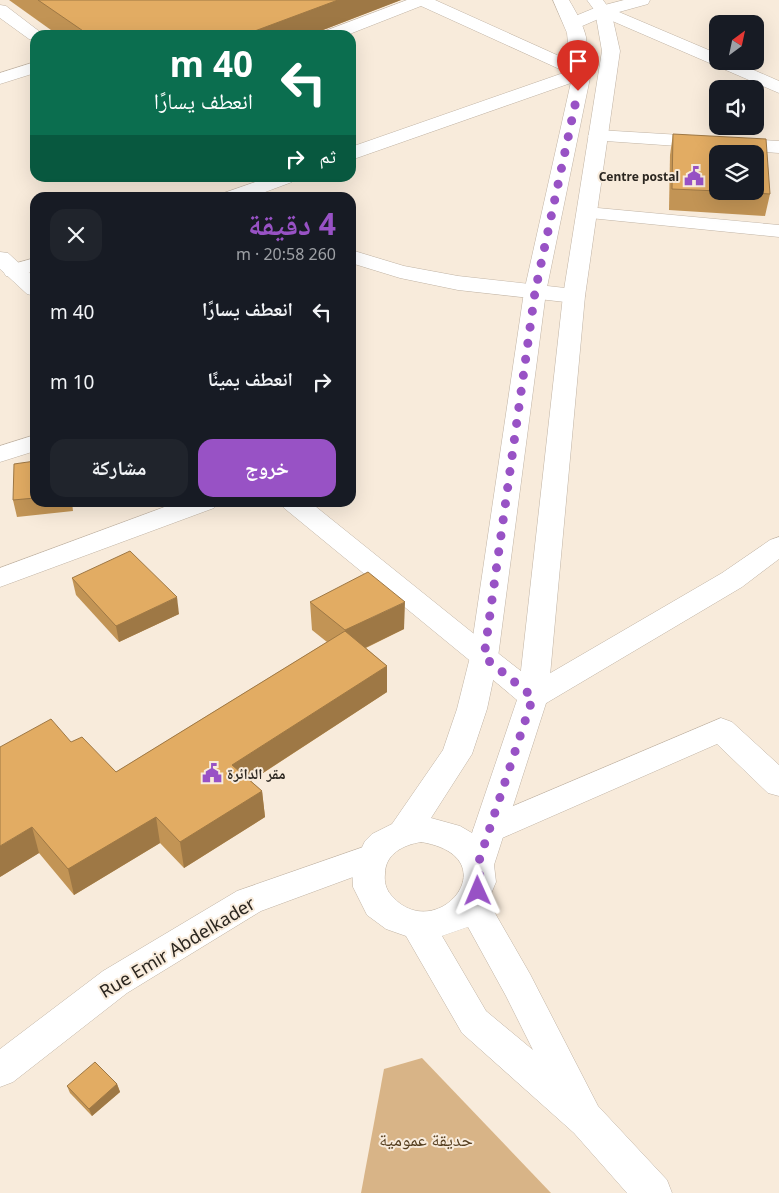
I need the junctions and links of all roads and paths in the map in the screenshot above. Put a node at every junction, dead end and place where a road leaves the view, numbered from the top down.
1 (422, 0) edge
2 (560, 0) edge
3 (642, 0) edge
4 (599, 6) edge
5 (0, 10) edge
6 (574, 23) junction
7 (344, 30) edge
8 (30, 31) edge
9 (709, 57) edge
10 (30, 69) edge
11 (738, 70) edge
12 (582, 73) junction
13 (0, 79) edge
14 (779, 88) edge
15 (598, 136) junction
16 (779, 147) edge
17 (356, 152) edge
18 (240, 182) edge
19 (278, 182) edge
20 (253, 192) edge
21 (260, 192) edge
22 (587, 213) junction
23 (779, 231) edge
24 (356, 258) edge
25 (30, 264) edge
26 (7, 265) edge
27 (30, 285) edge
28 (535, 292) junction
29 (574, 296) junction
30 (30, 445) edge
31 (0, 454) edge
32 (192, 507) edge
33 (299, 507) edge
34 (779, 546) edge
35 (0, 578) edge
36 (484, 657) junction
37 (533, 697) junction
38 (779, 784) edge
39 (489, 830) junction
40 (403, 833) junction
41 (372, 857) junction
42 (478, 864) junction
43 (472, 903) junction
44 (416, 924) junction
45 (0, 1070) edge
46 (587, 1121) junction
47 (653, 1193) edge

1 - 7 street
1 - 12 street
2 - 6 street
3 - 4 street
4 - 6 street
4 - 9 street
4 - 15 street
5 - 8 street
6 - 12 street
10 - 13 street
11 - 14 street
12 - 17 street
12 - 28 street
15 - 16 street
15 - 22 street
18 - 20 street
19 - 21 street
22 - 23 street
22 - 29 street
24 - 28 street
25 - 26 street
26 - 27 street
28 - 29 street
28 - 36 street
29 - 37 street
30 - 31 street
32 - 35 street
33 - 36 street
34 - 37 street
36 - 37 street
36 - 40 street
37 - 39 street
38 - 39 street
39 - 42 street
40 - 41 street
40 - 42 street
41 - 44 street
41 - 45 street, Rue Emir Abdelkader
42 - 43 street
43 - 44 street
43 - 46 street
44 - 46 street
46 - 47 street

